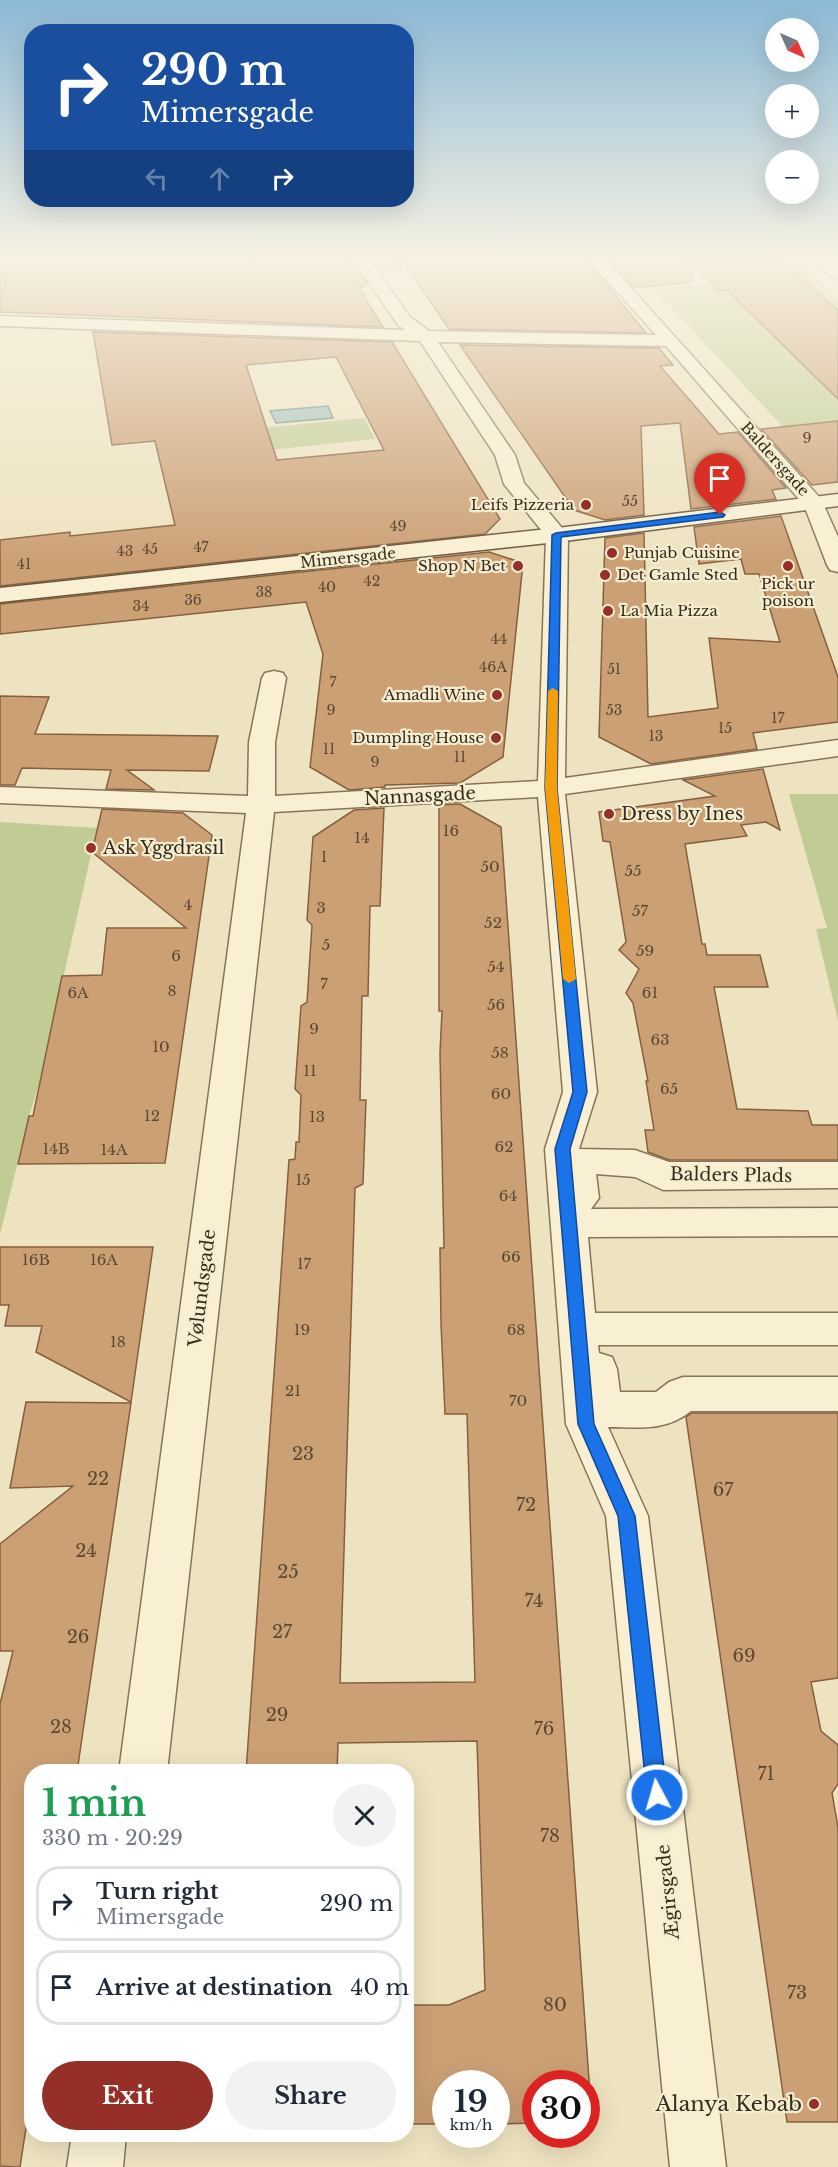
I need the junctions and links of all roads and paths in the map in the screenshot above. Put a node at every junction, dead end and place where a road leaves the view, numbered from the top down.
1 (441, 359) edge
2 (687, 359) edge
3 (838, 500) edge
4 (814, 503) junction
5 (556, 535) junction
6 (838, 565) edge
7 (0, 595) edge
8 (274, 678) dead end
9 (838, 748) edge
10 (551, 788) junction
11 (0, 795) edge
12 (261, 805) junction
13 (838, 1175) edge
14 (838, 1222) edge
15 (576, 1223) junction
16 (586, 1329) junction
17 (838, 1329) edge
18 (838, 1394) edge
19 (144, 1764) edge
20 (98, 2142) edge
21 (96, 2167) edge
22 (698, 2167) edge

1 - 5 street
2 - 4 street, Baldersgade
3 - 4 street, Mimersgade
4 - 5 street, Mimersgade
4 - 6 street, Baldersgade
5 - 7 street, Mimersgade
5 - 10 street, Ægirsgade
8 - 12 street, Vølundsgade
9 - 10 street, Nannasgade
10 - 12 street, Nannasgade
10 - 15 street, Ægirsgade
11 - 12 street, Nannasgade
12 - 19 street, Vølundsgade
13 - 15 street, Balders Plads
14 - 15 street
15 - 16 street, Ægirsgade
16 - 17 street
16 - 18 street
16 - 22 street, Ægirsgade
20 - 21 street

